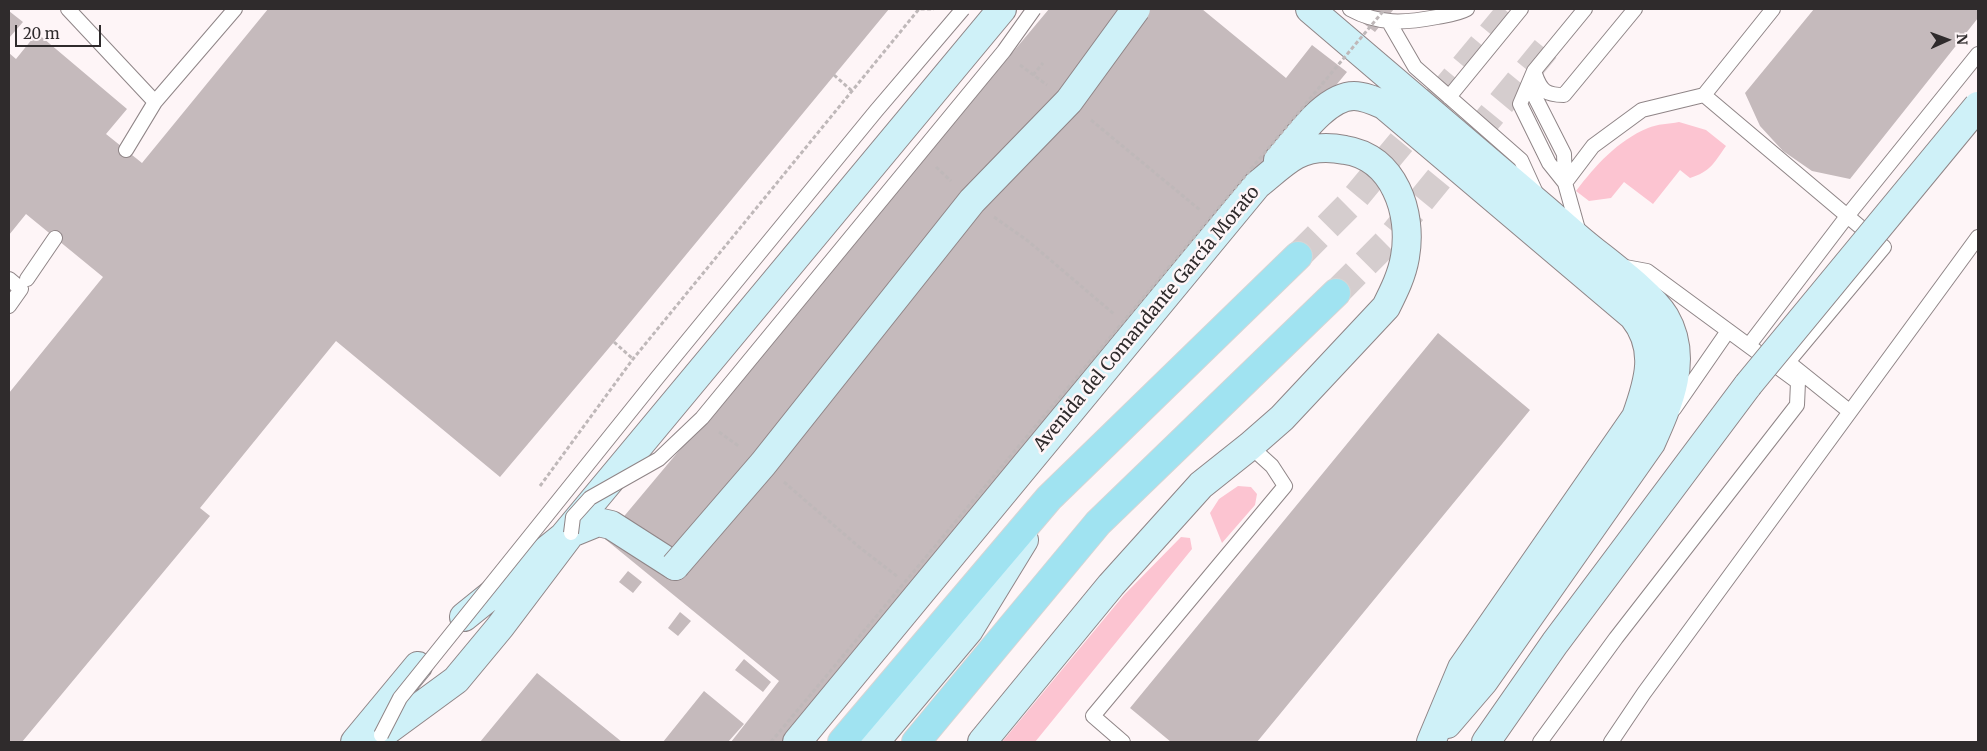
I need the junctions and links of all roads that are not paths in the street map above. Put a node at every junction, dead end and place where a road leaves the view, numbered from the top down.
1 (68, 9) edge
2 (235, 9) edge
3 (963, 9) edge
4 (1002, 9) edge
5 (1034, 9) edge
6 (1136, 9) edge
7 (1310, 9) edge
8 (1350, 9) edge
9 (1467, 9) edge
10 (1520, 9) edge
11 (1585, 9) edge
12 (1635, 9) edge
13 (1772, 9) edge
14 (1387, 15) edge
15 (1978, 54) edge
16 (1534, 71) junction
17 (1704, 95) junction
18 (1449, 97) junction
19 (155, 102) junction
20 (1978, 106) edge
21 (126, 150) dead end
22 (1565, 183) junction
23 (1257, 185) junction
24 (1542, 208) junction
25 (1848, 216) junction
26 (1978, 237) edge
27 (55, 238) dead end
28 (1581, 241) junction
29 (1298, 256) tunnel mouth
30 (1608, 263) junction
31 (9, 279) edge
32 (27, 279) dead end
33 (1336, 293) tunnel mouth
34 (9, 306) edge
35 (1728, 331) junction
36 (1749, 345) junction
37 (1849, 411) junction
38 (1651, 443) junction
39 (1250, 446) junction
40 (1049, 498) junction
41 (571, 533) junction
42 (378, 739) edge
43 (355, 742) edge
44 (797, 742) edge
45 (842, 742) edge
46 (875, 742) edge
47 (916, 742) edge
48 (982, 742) edge
49 (1124, 742) edge
50 (1431, 742) edge
51 (1486, 742) edge
52 (1540, 742) edge
53 (1611, 742) edge

1 - 19 lane
2 - 19 lane
3 - 42 lane, bridge
4 - 43 street
5 - 41 lane, bridge
6 - 41 street, bridge
7 - 24 street
8 - 14 lane
9 - 14 lane
10 - 18 lane
11 - 16 lane
12 - 16 lane
13 - 17 lane
14 - 18 lane
15 - 25 lane
16 - 22 lane
17 - 22 lane
17 - 25 lane
18 - 24 lane
19 - 21 lane
20 - 51 street, bridge
22 - 28 lane
23 - 39 street, Avenida del Comandante García Morato
23 - 44 street, Avenida del Comandante García Morato
23 - 50 street
24 - 28 street
25 - 36 lane
25 - 37 lane
26 - 37 lane
27 - 32 lane
28 - 30 street
29 - 40 main road
30 - 35 lane
30 - 38 street
31 - 34 lane
33 - 47 main road
35 - 36 lane
35 - 38 lane
36 - 52 lane
37 - 53 lane
38 - 50 street
39 - 48 street, Avenida del Comandante García Morato
39 - 49 lane
40 - 45 main road
40 - 46 street
41 - 42 street

